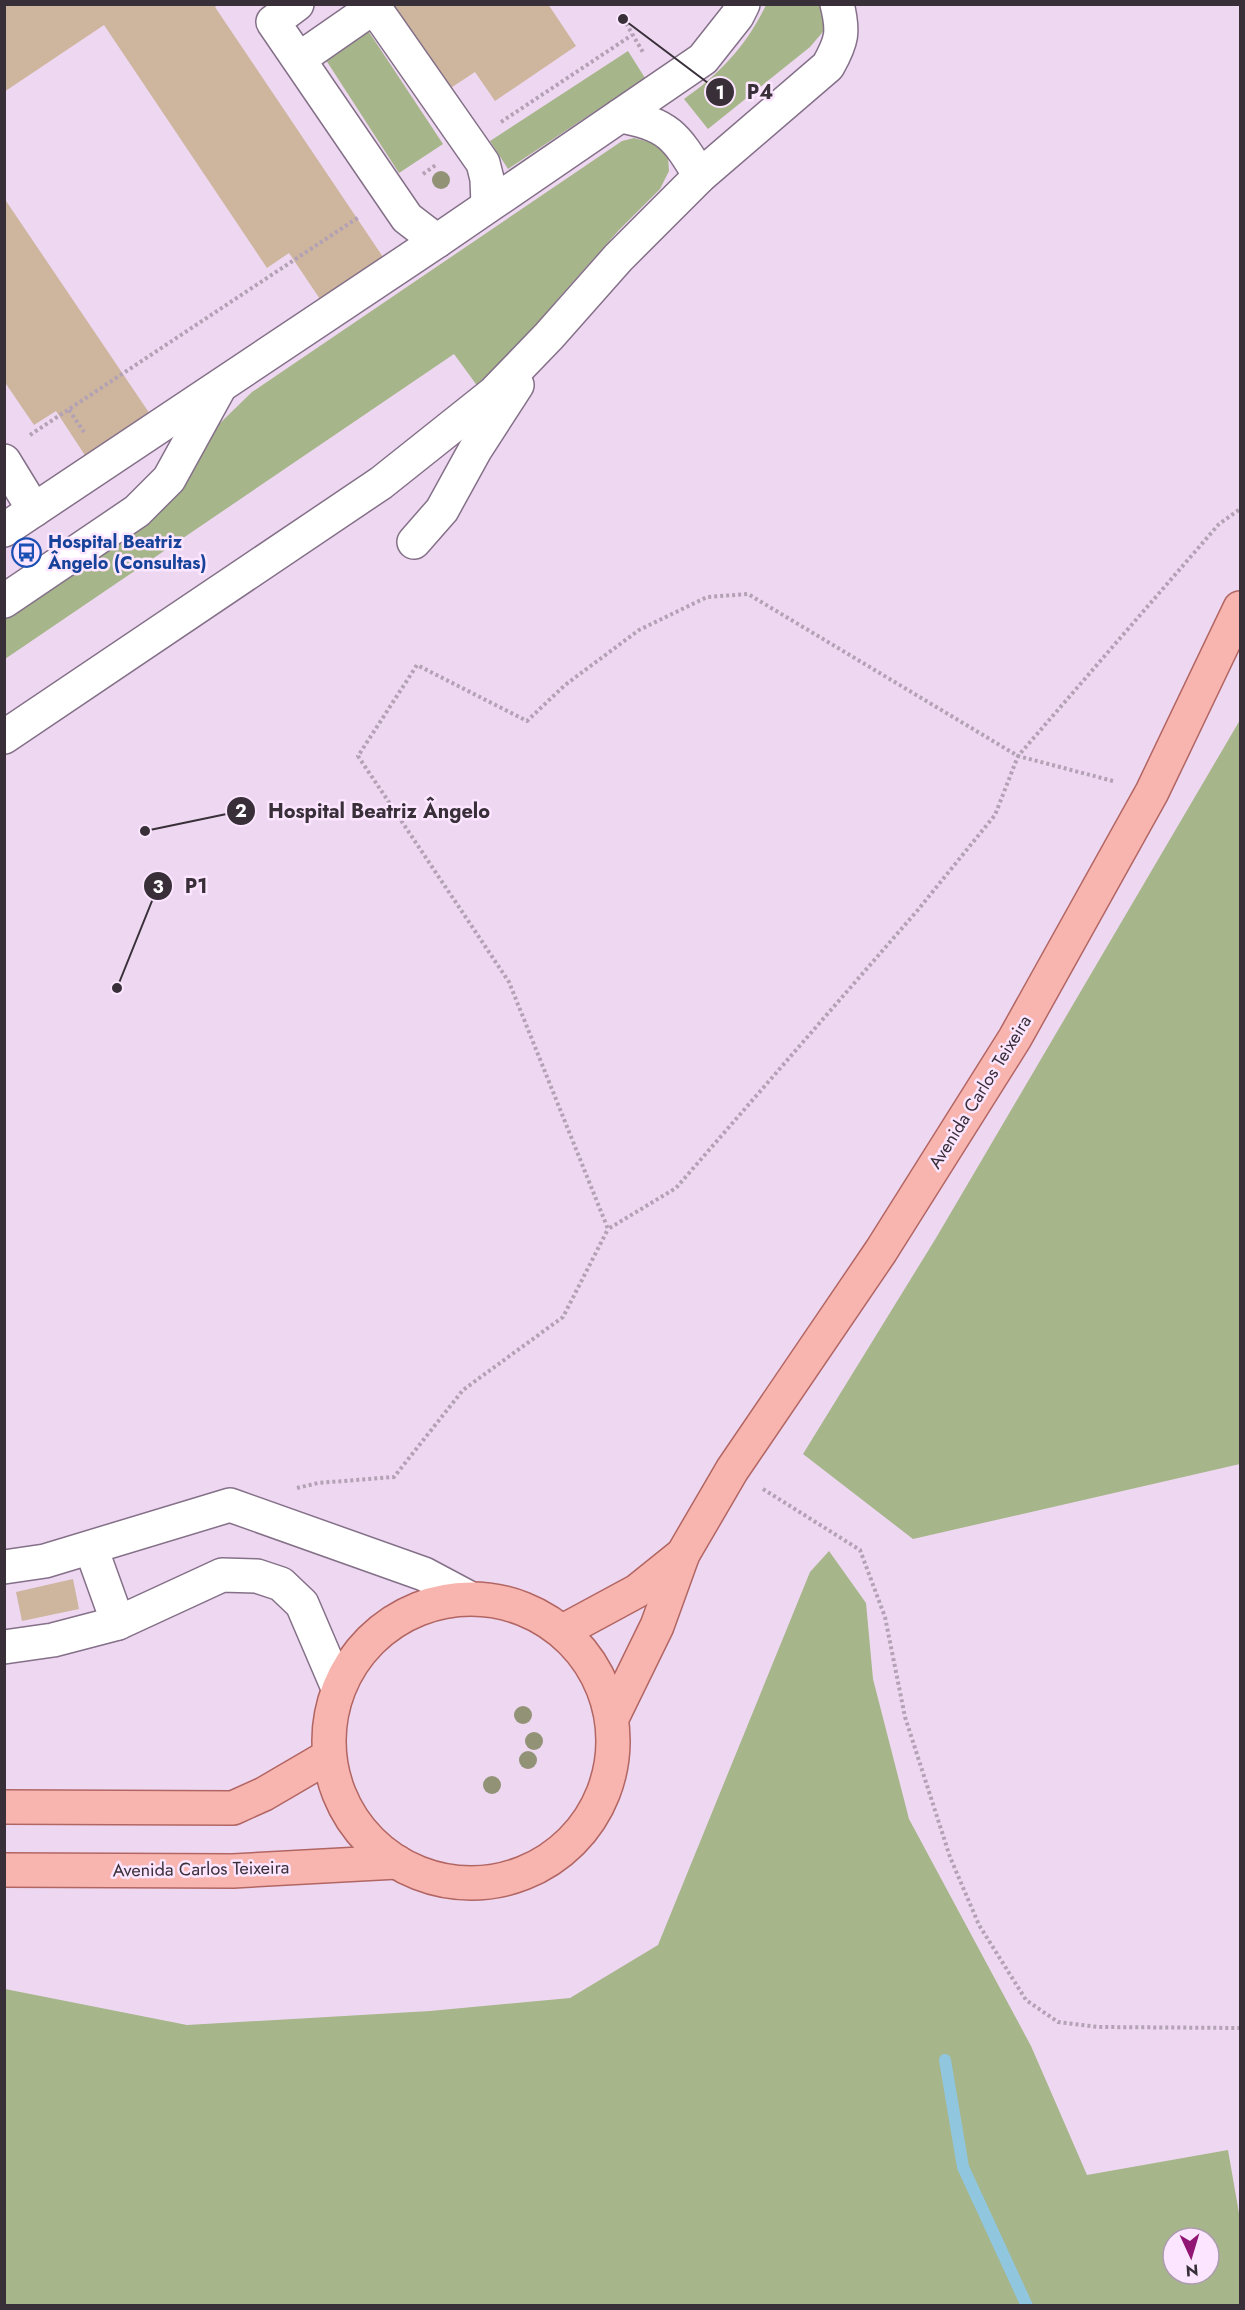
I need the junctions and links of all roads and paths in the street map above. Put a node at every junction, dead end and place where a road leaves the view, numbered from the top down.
1 (297, 4) edge
2 (743, 4) edge
3 (837, 4) edge
4 (373, 6) edge
5 (620, 13) dead end
6 (632, 35) junction
7 (299, 59) junction
8 (649, 62) dead end
9 (620, 116) junction
10 (495, 126) dead end
11 (444, 160) dead end
12 (700, 176) junction
13 (417, 178) dead end
14 (488, 205) junction
15 (364, 213) dead end
16 (437, 241) junction
17 (549, 336) junction
18 (222, 384) junction
19 (15, 450) edge
20 (1240, 509) edge
21 (34, 510) junction
22 (4, 530) edge
23 (414, 542) dead end
24 (4, 602) edge
25 (1240, 608) edge
26 (7, 734) edge
27 (1018, 756) junction
28 (1152, 792) junction
29 (608, 1229) junction
30 (732, 1470) junction
31 (288, 1490) dead end
32 (91, 1548) junction
33 (683, 1554) junction
34 (4, 1567) edge
35 (469, 1598) junction
36 (118, 1623) junction
37 (563, 1631) junction
38 (4, 1647) edge
39 (338, 1688) junction
40 (613, 1716) junction
41 (329, 1756) junction
42 (4, 1807) edge
43 (397, 1862) junction
44 (4, 1870) edge
45 (1240, 2028) edge

1 - 7 lane
2 - 9 lane
3 - 12 lane
4 - 7 lane
4 - 14 lane
5 - 6 path
6 - 8 path
6 - 10 path
7 - 16 lane
9 - 12 lane
9 - 14 lane
11 - 13 path
12 - 17 lane
14 - 16 lane
15 - 19 path
16 - 18 lane
17 - 23 lane
17 - 26 lane
18 - 21 lane
18 - 24 lane
19 - 21 lane
20 - 27 path
21 - 22 lane
25 - 28 main road, Avenida Carlos Teixeira
27 - 28 path
27 - 29 path
27 - 29 path
28 - 30 main road, Avenida Carlos Teixeira
29 - 31 path
30 - 33 main road, Avenida Carlos Teixeira
30 - 45 path
32 - 34 lane
32 - 35 lane
32 - 36 lane
33 - 37 main road, Avenida Carlos Teixeira
33 - 40 main road, Avenida Carlos Teixeira
35 - 37 main road
35 - 39 main road
36 - 38 lane
36 - 39 lane
37 - 40 main road
39 - 41 main road
40 - 43 main road
41 - 42 main road
41 - 43 main road
43 - 44 main road, Avenida Carlos Teixeira

